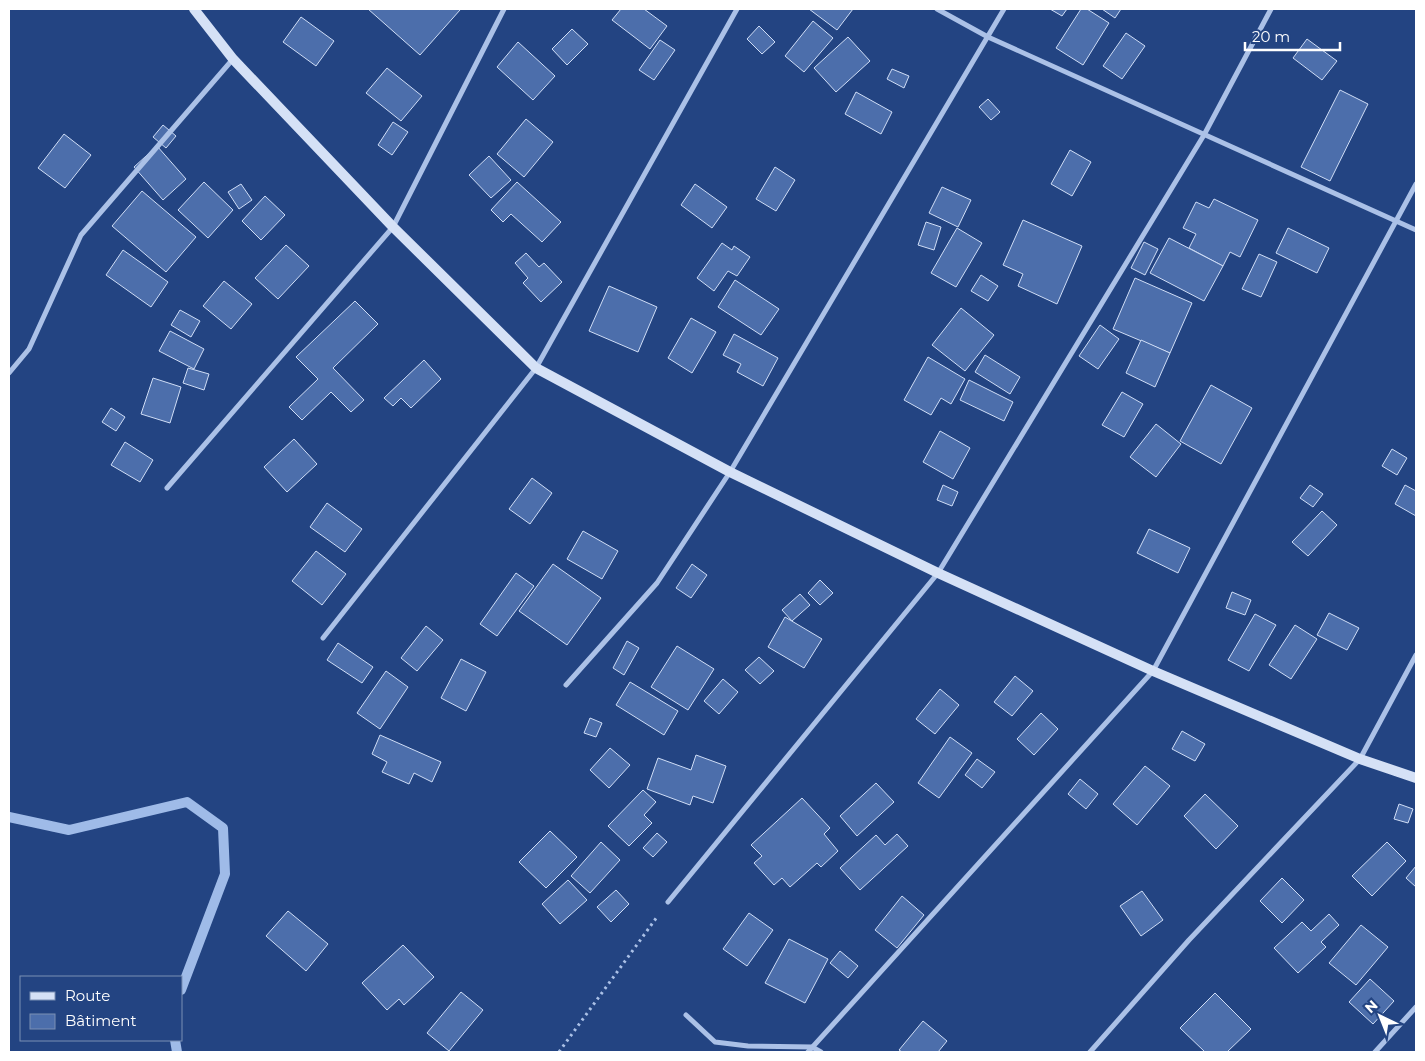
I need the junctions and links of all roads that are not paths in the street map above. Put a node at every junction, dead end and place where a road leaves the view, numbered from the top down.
1 (194, 9) edge
2 (504, 9) edge
3 (737, 9) edge
4 (937, 9) edge
5 (1004, 9) edge
6 (1271, 9) edge
7 (988, 37) junction
8 (233, 59) junction
9 (1204, 135) junction
10 (1416, 184) edge
11 (1394, 221) junction
12 (393, 227) junction
13 (1416, 230) edge
14 (536, 368) junction
15 (9, 373) edge
16 (730, 472) junction
17 (167, 488) dead end
18 (938, 573) junction
19 (324, 638) dead end
20 (1416, 655) edge
21 (1153, 670) junction
22 (566, 685) dead end
23 (1360, 759) junction
24 (1416, 778) edge
25 (668, 902) road end
26 (1416, 1007) edge
27 (686, 1015) dead end
28 (812, 1047) junction
29 (808, 1052) edge
30 (821, 1052) edge
31 (1090, 1052) edge
32 (1375, 1052) edge

1 - 8 street
2 - 12 street
3 - 14 street
4 - 7 street
5 - 7 street
6 - 9 street
7 - 9 street
7 - 16 street
8 - 12 street
8 - 15 street
9 - 11 street
9 - 18 street
10 - 11 street
11 - 13 street
11 - 21 street
12 - 14 street
12 - 17 street
14 - 16 street
14 - 19 street
16 - 18 street
16 - 22 street
18 - 21 street
18 - 25 street
20 - 23 street
21 - 23 street
21 - 28 street
23 - 24 street
23 - 31 street
26 - 32 street
27 - 28 street
28 - 29 street
28 - 30 street

